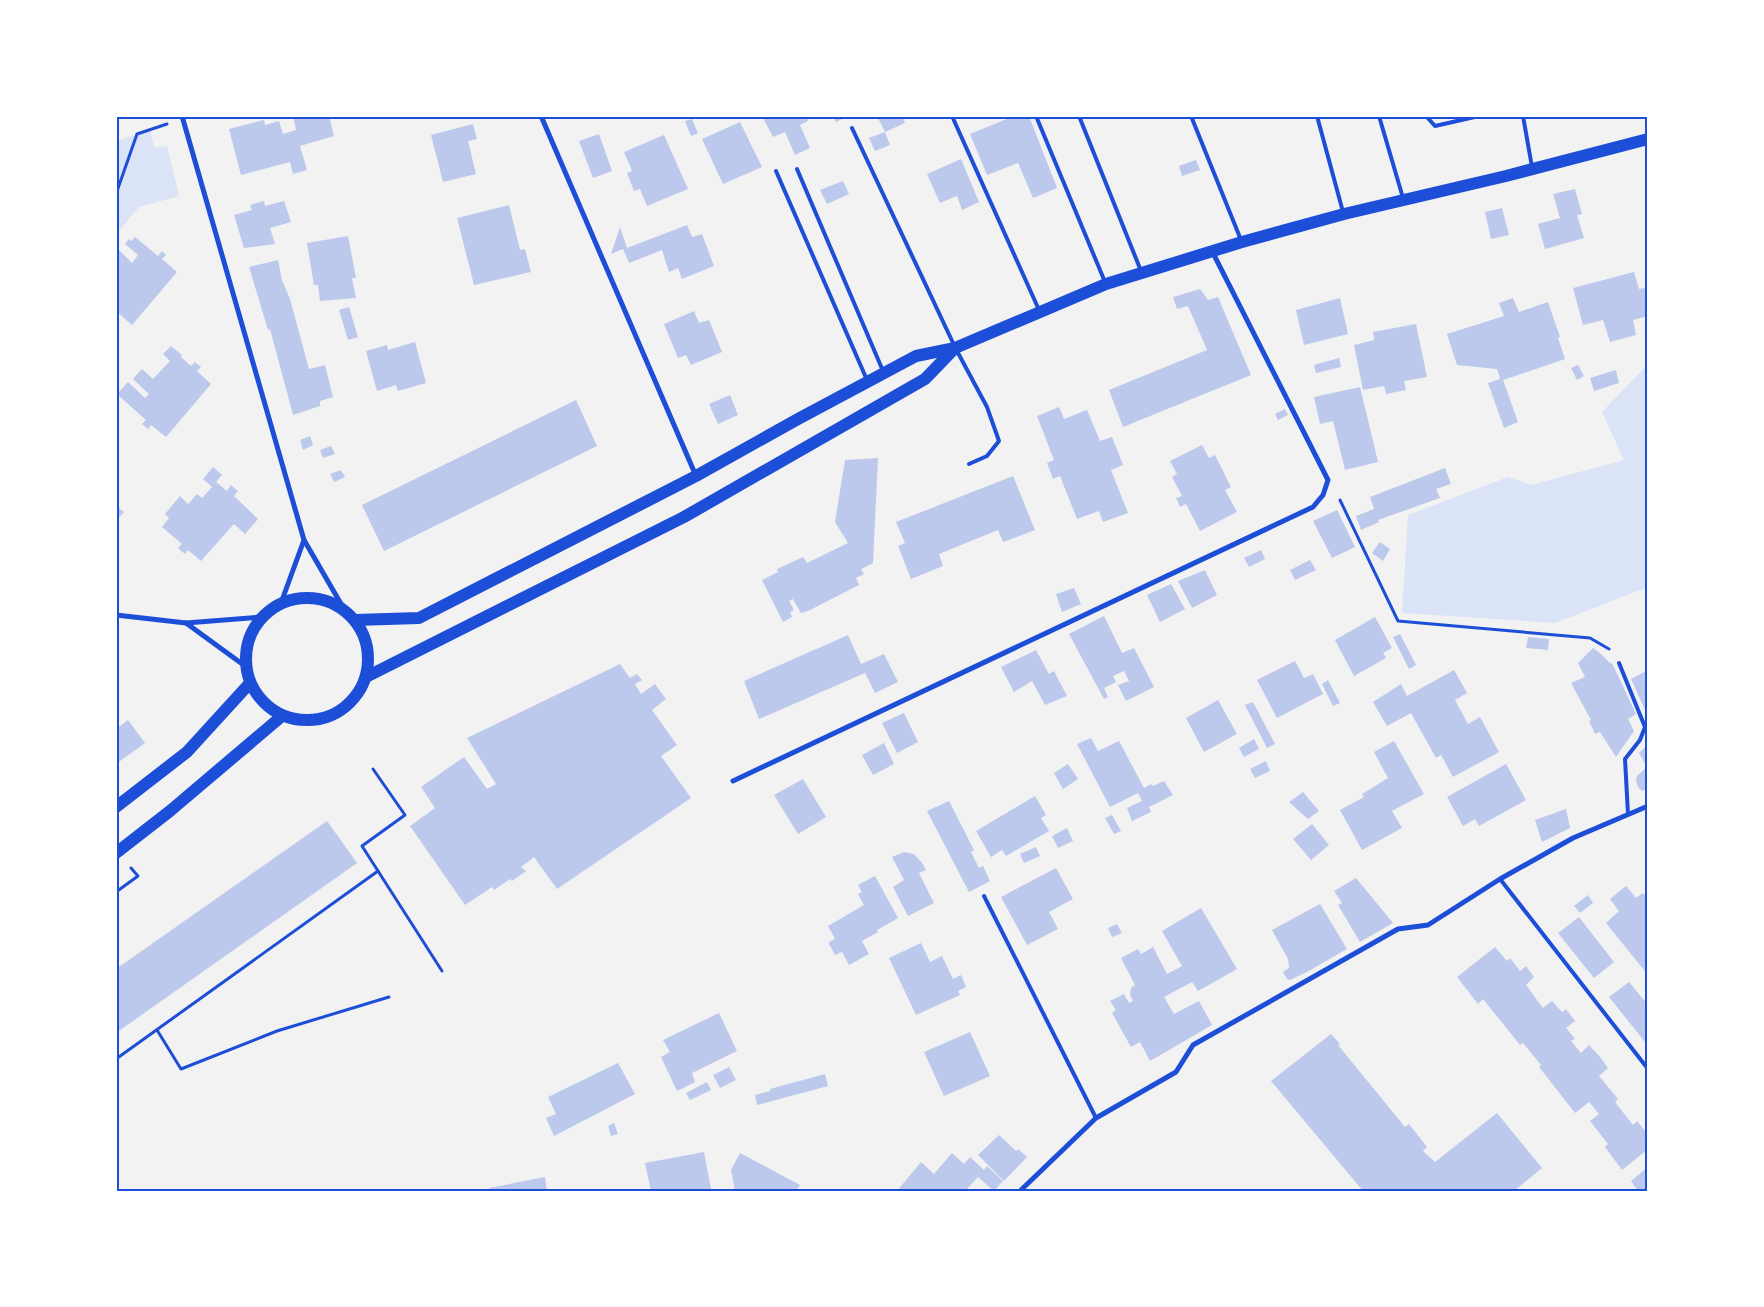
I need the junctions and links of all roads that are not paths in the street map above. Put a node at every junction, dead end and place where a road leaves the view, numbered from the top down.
1 (541, 116) edge
2 (952, 116) edge
3 (1036, 116) edge
4 (1079, 116) edge
5 (1191, 116) edge
6 (1317, 116) edge
7 (1379, 116) edge
8 (1426, 116) edge
9 (1479, 116) edge
10 (1522, 116) edge
11 (182, 118) edge
12 (852, 128) dead end
13 (1648, 139) edge
14 (797, 169) dead end
15 (1532, 169) junction
16 (776, 171) dead end
17 (1404, 200) junction
18 (1344, 214) junction
19 (1242, 242) junction
20 (1212, 251) junction
21 (1142, 273) junction
22 (1106, 284) junction
23 (1040, 312) junction
24 (955, 348) junction
25 (884, 373) junction
26 (867, 382) junction
27 (969, 464) dead end
28 (696, 476) junction
29 (304, 540) junction
30 (281, 603) junction
31 (344, 609) junction
32 (116, 615) edge
33 (261, 617) junction
34 (356, 620) junction
35 (186, 623) junction
36 (1619, 663) road end
37 (245, 666) junction
38 (366, 677) junction
39 (250, 683) junction
40 (282, 716) junction
41 (1646, 726) edge
42 (733, 781) dead end
43 (116, 806) edge
44 (1647, 808) edge
45 (1628, 814) junction
46 (116, 853) edge
47 (1500, 879) junction
48 (984, 896) dead end
49 (1648, 1068) edge
50 (1096, 1118) junction
51 (1020, 1191) edge

1 - 28 street
2 - 23 lane
3 - 22 lane
4 - 21 lane
5 - 19 lane
6 - 18 lane
7 - 17 lane
8 - 9 lane
10 - 15 lane
11 - 29 street
12 - 24 lane
13 - 15 main road
14 - 25 lane
15 - 17 main road
16 - 26 lane
17 - 18 main road
18 - 19 main road
19 - 20 main road
20 - 21 main road
20 - 42 street
21 - 22 main road
22 - 23 main road
23 - 24 main road
24 - 25 main road
24 - 27 lane
24 - 38 main road
25 - 26 main road
26 - 28 main road
28 - 34 main road
29 - 30 street
29 - 31 street
30 - 31 main road
30 - 33 main road
31 - 34 main road
32 - 35 street
33 - 35 street
33 - 37 main road
34 - 38 main road
35 - 37 street
36 - 41 lane
37 - 39 main road
38 - 40 main road
39 - 40 main road
39 - 43 main road
40 - 46 main road
41 - 45 lane
44 - 45 street
45 - 47 street
47 - 49 lane
47 - 50 street
48 - 50 lane
50 - 51 street

